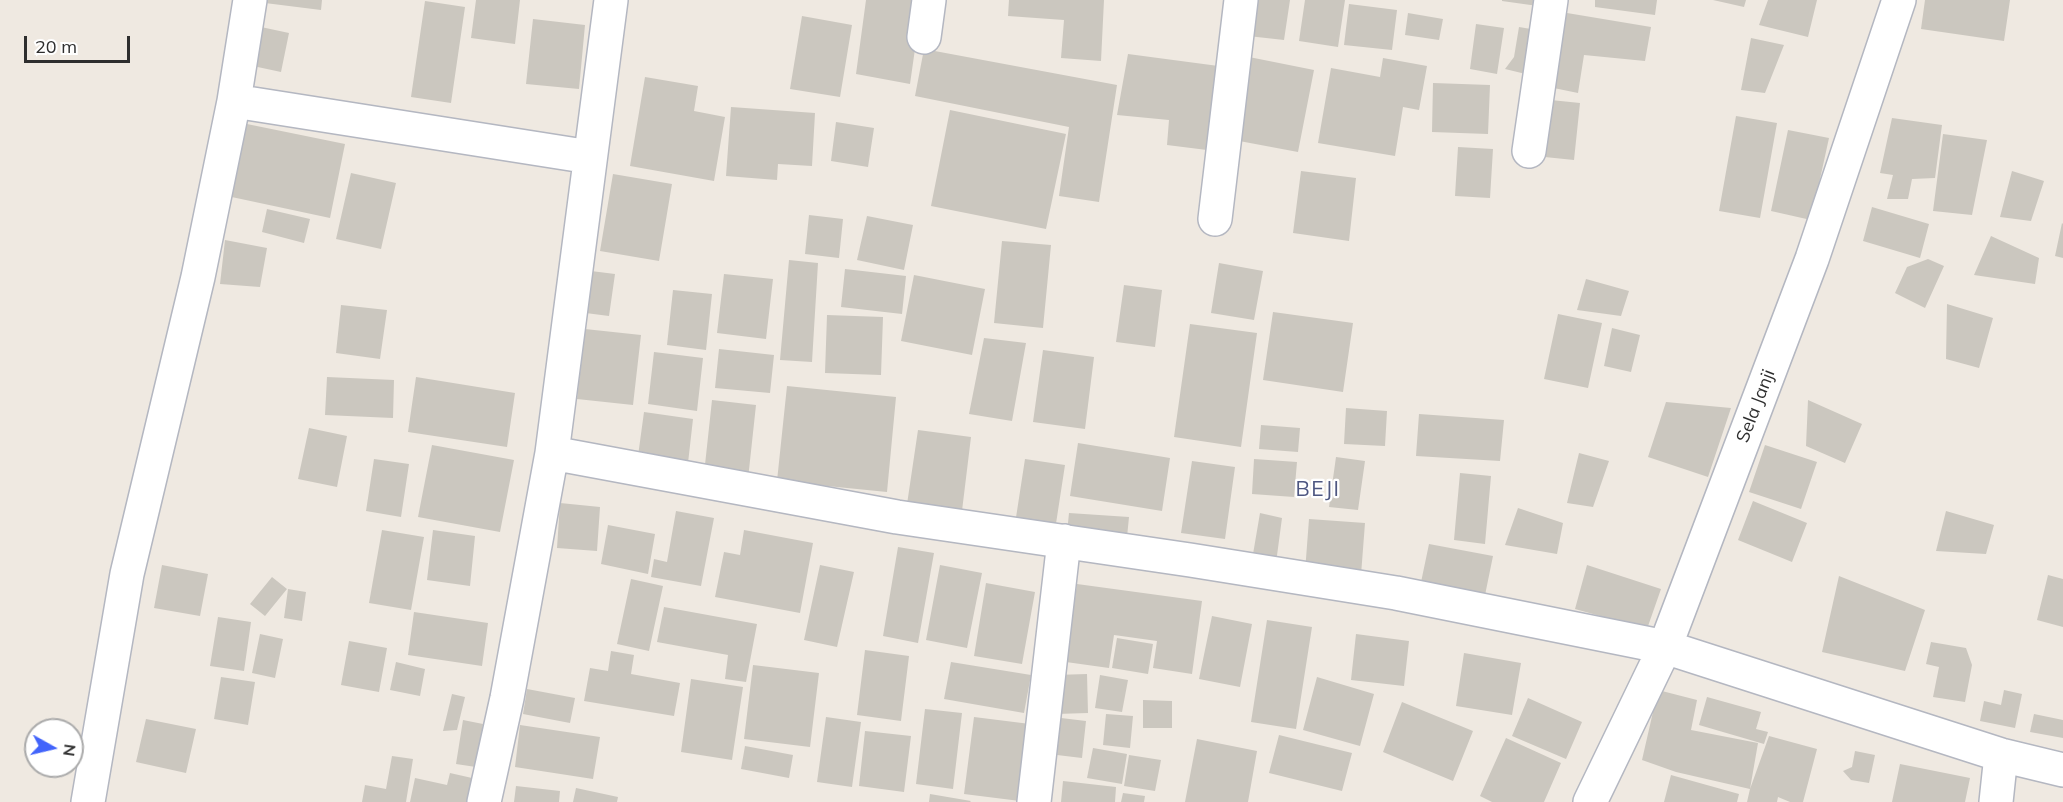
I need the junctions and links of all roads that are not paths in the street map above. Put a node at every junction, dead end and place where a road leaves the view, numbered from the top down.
1 (250, 0) edge
2 (611, 0) edge
3 (929, 0) edge
4 (1241, 0) edge
5 (1551, 0) edge
6 (1899, 0) edge
7 (924, 38) dead end
8 (234, 101) junction
9 (1529, 151) dead end
10 (590, 157) junction
11 (1215, 219) dead end
12 (552, 453) junction
13 (1064, 541) junction
14 (1665, 647) junction
15 (2001, 755) junction
16 (2063, 770) edge
17 (88, 802) edge
18 (484, 802) edge
19 (1034, 802) edge
20 (1590, 802) edge
21 (1996, 802) edge

1 - 8 street
2 - 10 street
3 - 7 street
4 - 11 street
5 - 9 street
6 - 14 street, Sela Janji
8 - 10 street
8 - 17 street
10 - 12 street
12 - 13 street
12 - 18 street
13 - 14 street
13 - 19 street
14 - 15 street
14 - 20 street, Sela Janji
15 - 16 street
15 - 21 street

